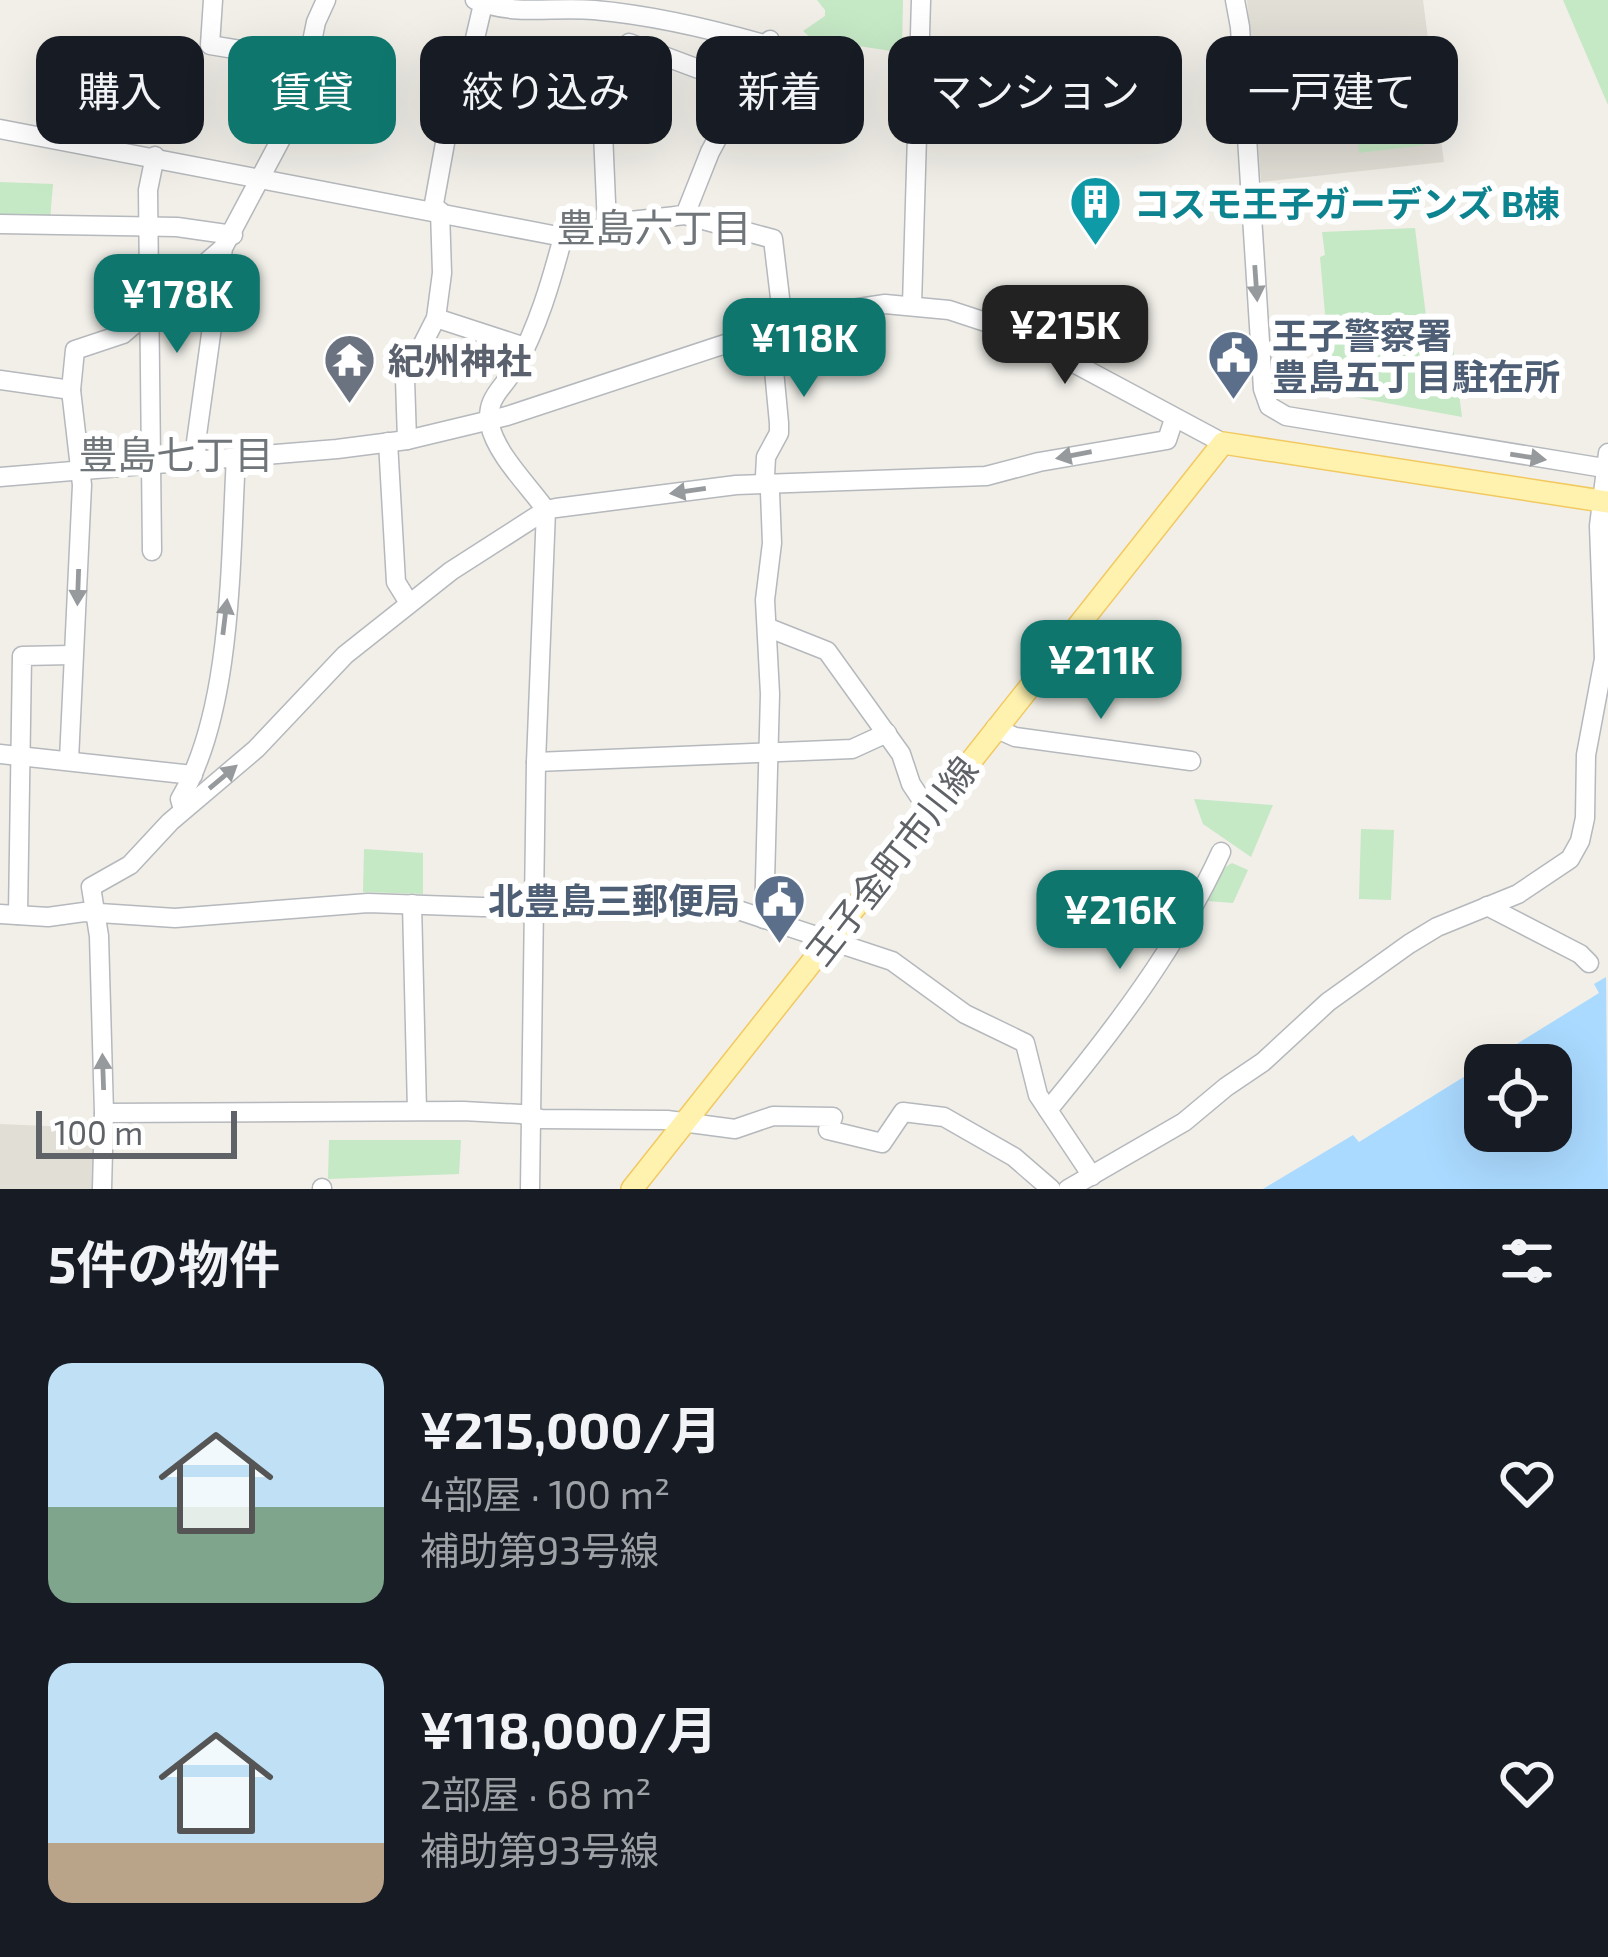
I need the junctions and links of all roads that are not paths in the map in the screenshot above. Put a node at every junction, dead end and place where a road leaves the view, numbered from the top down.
1 (213, 0) edge
2 (921, 0) edge
3 (1235, 0) edge
4 (323, 1) edge
5 (481, 1) edge
6 (313, 36) edge
7 (474, 36) edge
8 (736, 36) edge
9 (228, 48) edge
10 (0, 129) edge
11 (278, 144) edge
12 (445, 144) edge
13 (604, 144) edge
14 (714, 144) edge
15 (155, 156) junction
16 (257, 178) junction
17 (437, 210) junction
18 (685, 214) junction
19 (0, 224) edge
20 (148, 226) junction
21 (608, 226) junction
22 (563, 237) junction
23 (228, 241) junction
24 (912, 305) junction
25 (150, 310) junction
26 (436, 318) junction
27 (776, 326) junction
28 (525, 347) junction
29 (0, 380) edge
30 (71, 390) junction
31 (1174, 419) junction
32 (489, 421) junction
33 (398, 441) junction
34 (1223, 443) junction
35 (236, 457) junction
36 (1606, 460) edge
37 (197, 461) junction
38 (150, 465) junction
39 (81, 470) junction
40 (0, 477) edge
41 (767, 483) junction
42 (1605, 502) edge
43 (546, 511) junction
44 (152, 551) dead end
45 (409, 603) junction
46 (769, 628) junction
47 (72, 655) junction
48 (995, 728) junction
49 (887, 733) junction
50 (769, 752) junction
51 (0, 754) edge
52 (22, 754) junction
53 (69, 760) junction
54 (1191, 761) dead end
55 (536, 763) junction
56 (193, 776) junction
57 (183, 810) junction
58 (929, 811) junction
59 (1221, 852) dead end
60 (412, 904) junction
61 (1487, 906) junction
62 (533, 907) junction
63 (98, 913) junction
64 (9, 914) edge
65 (764, 919) junction
66 (827, 940) junction
67 (1589, 963) dead end
68 (417, 1110) junction
69 (1048, 1110) junction
70 (104, 1113) junction
71 (532, 1116) junction
72 (683, 1124) junction
73 (1092, 1176) junction
74 (103, 1189) edge
75 (530, 1189) edge
76 (632, 1189) edge
77 (1051, 1189) edge
78 (1068, 1189) edge

1 - 9 street
2 - 24 street
3 -> 36 street
4 - 6 street
5 - 7 street
5 - 8 street
10 - 15 street
11 - 16 street
12 - 17 street
13 - 21 street
14 - 18 street
15 - 16 street
15 - 20 street
16 - 17 street
16 - 23 street
17 - 22 street
17 - 26 street
18 - 21 street
18 - 27 street
19 - 20 street
20 - 23 street
20 - 25 street
21 - 22 street
22 - 28 street
23 - 25 street
23 - 37 street
24 - 27 street
24 - 31 street
25 - 30 street
25 - 38 street
26 - 28 street
26 - 33 street
27 - 32 street
27 - 41 street
28 - 32 street
29 - 30 street
30 - 39 street
31 - 34 street
31 -> 41 street
32 - 33 street
32 - 43 street
33 - 35 street
33 - 45 street
34 - 42 main road
34 - 48 main road, 王子金町市川線
35 - 37 street
56 -> 35 street
36 - 42 street
37 - 38 street
38 - 39 street
38 - 44 street
39 - 40 street
39 -> 47 street
41 -> 43 street
41 - 46 street
42 - 61 street
43 - 45 street
43 - 55 street
57 -> 45 street
46 - 49 street
46 - 50 street
47 - 52 street
47 - 53 street
48 - 54 street
48 - 58 main road, 王子金町市川線
49 - 50 street
49 - 58 street
50 - 55 street
50 - 65 street
51 - 52 street
52 - 53 street
52 - 64 street
53 - 56 street
55 - 62 street
56 - 57 street
57 - 63 street
58 - 66 main road, 王子金町市川線
59 - 69 street
60 - 62 street
60 - 63 street
60 - 68 street
61 - 67 street
61 - 73 street
62 - 65 street
62 - 71 street
63 - 64 street
70 -> 63 street
65 - 66 street
66 - 69 street
66 - 72 main road, 王子金町市川線
68 - 70 street
68 - 71 street
69 - 73 street
70 - 74 street
71 - 72 street
71 - 75 street
72 - 76 main road, 王子金町市川線
72 - 77 street
73 - 78 street

